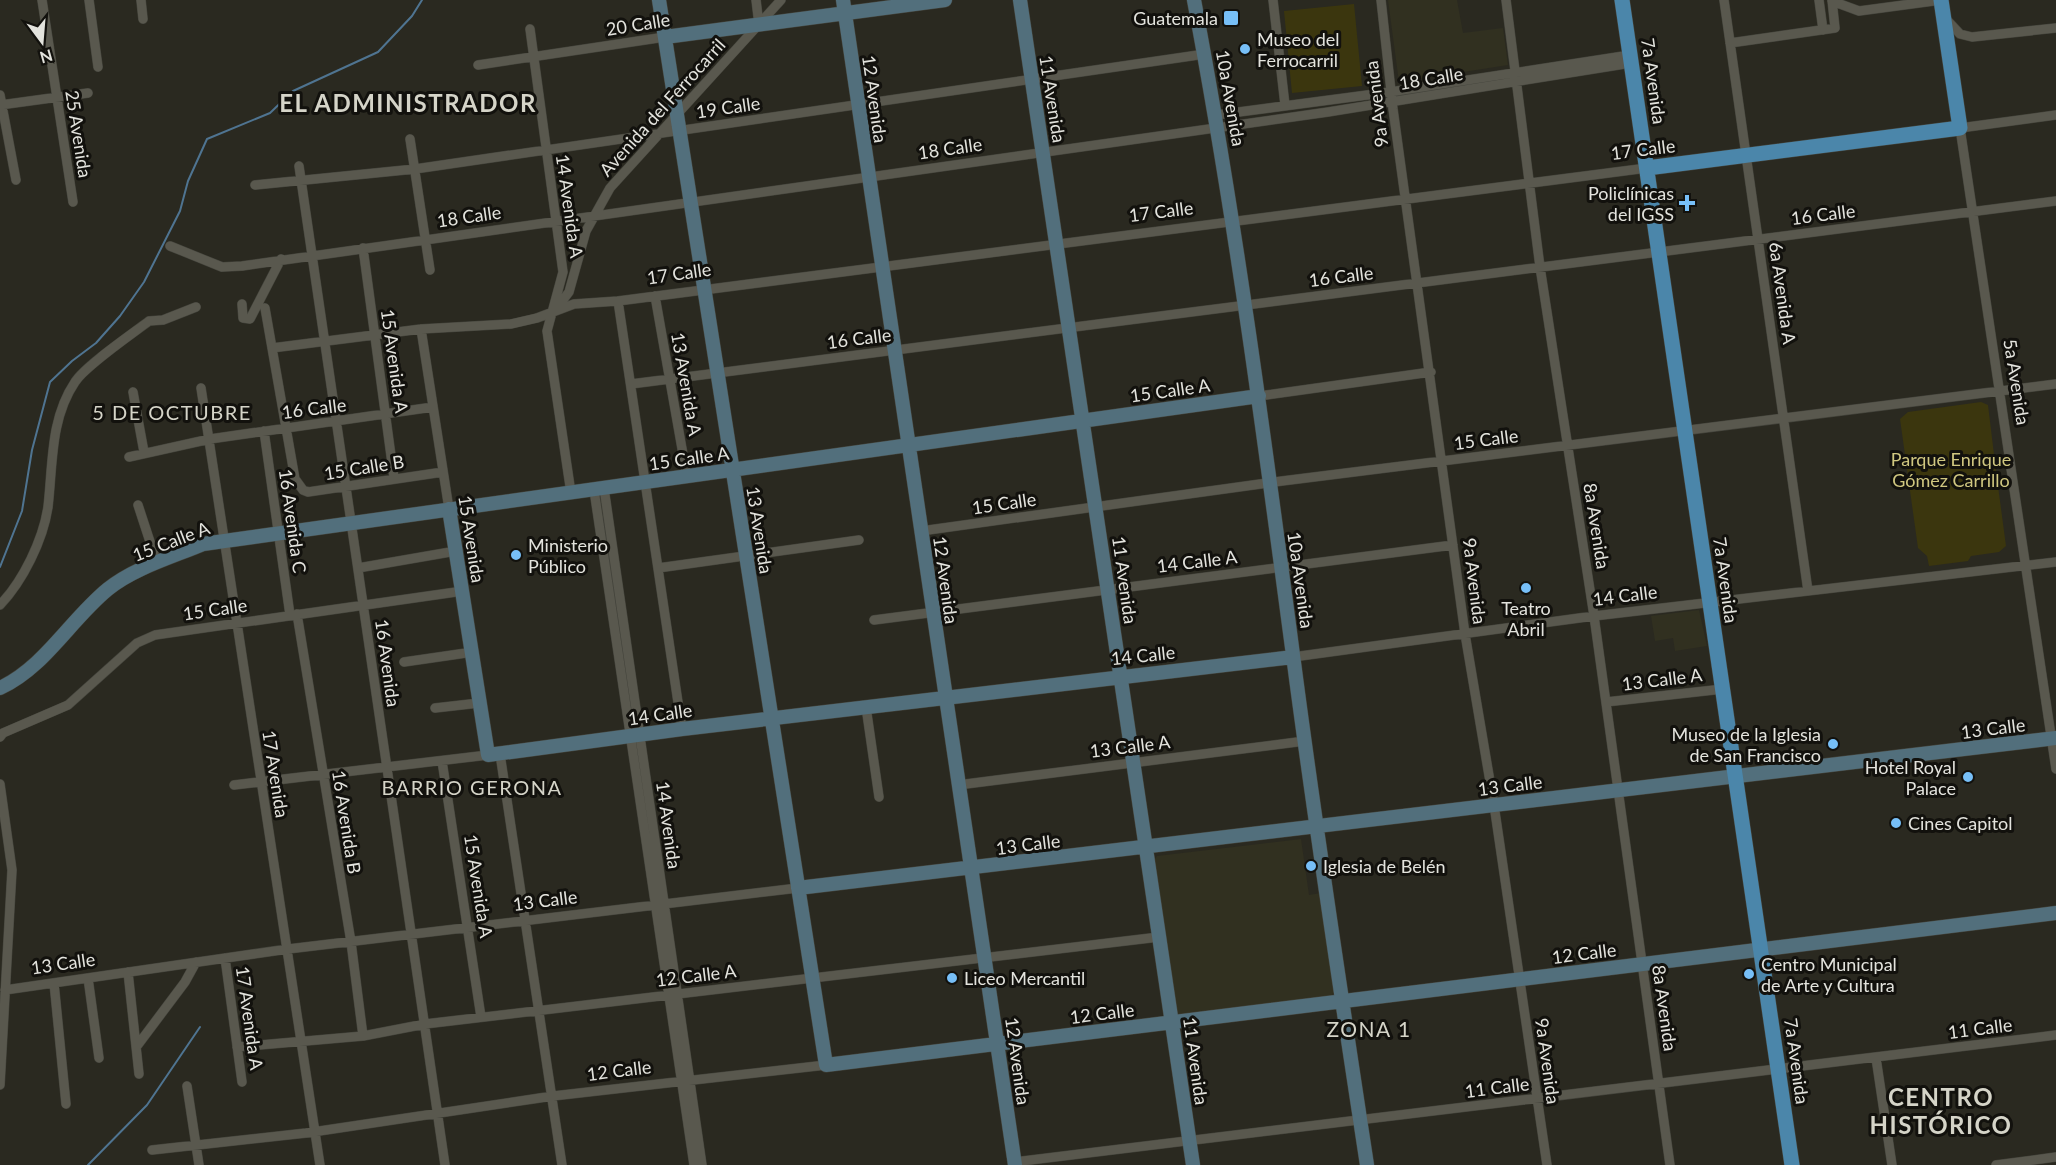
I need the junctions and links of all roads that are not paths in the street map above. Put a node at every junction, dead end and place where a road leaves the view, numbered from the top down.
1 (42, 0) edge
2 (89, 0) edge
3 (141, 0) edge
4 (659, 0) edge
5 (756, 0) edge
6 (782, 0) edge
7 (945, 0) edge
8 (1020, 0) edge
9 (1194, 0) edge
10 (1273, 0) edge
11 (1381, 0) edge
12 (1506, 0) edge
13 (1622, 0) edge
14 (1724, 0) edge
15 (1819, 0) edge
16 (1832, 1) edge
17 (844, 7) edge
18 (1942, 7) edge
19 (143, 19) dead end
20 (759, 25) junction
21 (2056, 28) edge
22 (530, 29) dead end
23 (1823, 30) junction
24 (665, 37) junction
25 (1730, 43) junction
26 (1204, 54) junction
27 (535, 59) junction
28 (1631, 59) junction
29 (478, 65) dead end
30 (98, 67) dead end
31 (1516, 76) junction
32 (1032, 80) junction
33 (88, 93) dead end
34 (0, 94) edge
35 (1391, 97) junction
36 (57, 98) junction
37 (858, 104) junction
38 (1, 105) edge
39 (1285, 105) junction
40 (677, 114) junction
41 (2056, 115) edge
42 (1217, 121) junction
43 (1960, 128) junction
44 (680, 131) junction
45 (658, 134) junction
46 (410, 139) dead end
47 (546, 151) junction
48 (1044, 152) junction
49 (1746, 155) junction
50 (299, 166) dead end
51 (1647, 168) junction
52 (415, 169) junction
53 (867, 176) junction
54 (16, 180) dead end
55 (301, 181) junction
56 (1531, 183) junction
57 (255, 185) dead end
58 (1405, 200) junction
59 (691, 201) junction
60 (2056, 201) edge
61 (73, 202) dead end
62 (1971, 212) junction
63 (594, 215) junction
64 (556, 221) junction
65 (1233, 222) junction
66 (426, 239) junction
67 (1759, 239) junction
68 (1057, 244) junction
69 (170, 246) dead end
70 (363, 248) junction
71 (1659, 252) junction
72 (312, 255) junction
73 (281, 259) junction
74 (881, 266) junction
75 (1540, 267) junction
76 (430, 270) dead end
77 (1418, 283) junction
78 (705, 290) junction
79 (655, 296) junction
80 (618, 301) junction
81 (242, 304) dead end
82 (1245, 305) junction
83 (196, 307) dead end
84 (265, 308) dead end
85 (554, 312) junction
86 (1069, 327) junction
87 (421, 329) junction
88 (375, 335) junction
89 (325, 342) junction
90 (272, 348) junction
91 (893, 350) junction
92 (1431, 372) junction
93 (718, 373) junction
94 (670, 379) junction
95 (631, 384) junction
96 (2056, 384) edge
97 (201, 388) dead end
98 (1999, 391) junction
99 (133, 392) dead end
100 (1259, 396) junction
101 (433, 407) junction
102 (386, 414) junction
103 (1784, 417) junction
104 (1083, 420) junction
105 (336, 422) junction
106 (284, 428) junction
107 (1685, 430) junction
108 (264, 431) junction
109 (210, 439) junction
110 (1567, 445) junction
111 (908, 446) junction
112 (144, 452) junction
113 (129, 457) dead end
114 (1443, 461) junction
115 (733, 470) junction
116 (443, 471) junction
117 (687, 477) junction
118 (394, 478) junction
119 (645, 483) junction
120 (1269, 483) junction
121 (346, 486) junction
122 (599, 489) junction
123 (571, 493) junction
124 (138, 505) dead end
125 (1096, 507) junction
126 (449, 509) junction
127 (351, 522) junction
128 (921, 531) junction
129 (278, 532) junction
130 (224, 539) junction
131 (859, 540) dead end
132 (1453, 545) junction
133 (456, 551) junction
134 (746, 555) junction
135 (2056, 562) edge
136 (157, 563) junction
137 (2024, 565) junction
138 (358, 568) junction
139 (658, 568) junction
140 (1281, 568) junction
141 (1108, 588) junction
142 (463, 591) junction
143 (1808, 591) junction
144 (1710, 603) junction
145 (363, 604) junction
146 (0, 605) edge
147 (933, 611) junction
148 (293, 614) junction
149 (1594, 616) junction
150 (874, 620) dead end
151 (236, 623) junction
152 (1465, 634) junction
153 (473, 652) junction
154 (1293, 657) junction
155 (404, 662) dead end
156 (1121, 675) junction
157 (0, 688) edge
158 (1722, 689) junction
159 (946, 697) junction
160 (1606, 702) junction
161 (479, 703) junction
162 (866, 707) junction
163 (435, 708) dead end
164 (772, 718) junction
165 (682, 729) junction
166 (1, 735) edge
167 (635, 736) junction
168 (2054, 739) edge
169 (1305, 741) junction
170 (494, 754) junction
171 (442, 761) junction
172 (1134, 762) junction
173 (387, 767) junction
174 (2056, 769) edge
175 (323, 775) junction
176 (1736, 777) junction
177 (261, 783) junction
178 (0, 784) edge
179 (234, 785) dead end
180 (958, 785) junction
181 (1618, 791) junction
182 (879, 797) dead end
183 (1494, 805) junction
184 (1318, 826) junction
185 (1146, 847) junction
186 (971, 869) junction
187 (798, 888) junction
188 (659, 904) junction
189 (2056, 913) edge
190 (527, 921) junction
191 (469, 928) junction
192 (412, 934) junction
193 (1160, 938) junction
194 (351, 942) junction
195 (288, 949) junction
196 (1761, 950) junction
197 (984, 957) junction
198 (225, 958) junction
199 (196, 962) junction
200 (1642, 964) junction
201 (128, 972) junction
202 (88, 978) junction
203 (812, 978) junction
204 (1520, 980) junction
205 (54, 983) junction
206 (5, 990) junction
207 (673, 994) junction
208 (1344, 1001) junction
209 (541, 1012) junction
210 (482, 1017) junction
211 (1172, 1023) junction
212 (425, 1024) junction
213 (2056, 1035) edge
214 (363, 1036) junction
215 (303, 1042) junction
216 (997, 1044) junction
217 (137, 1046) junction
218 (237, 1047) junction
219 (99, 1058) dead end
220 (1876, 1058) junction
221 (826, 1065) junction
222 (1778, 1069) junction
223 (139, 1074) dead end
224 (685, 1080) junction
225 (242, 1082) dead end
226 (1659, 1084) junction
227 (0, 1085) edge
228 (188, 1086) dead end
229 (553, 1096) junction
230 (1537, 1099) junction
231 (66, 1104) dead end
232 (438, 1114) junction
233 (1360, 1120) junction
234 (315, 1131) junction
235 (1190, 1141) junction
236 (196, 1143) junction
237 (152, 1150) dead end
238 (2056, 1157) edge
239 (1014, 1164) edge
240 (199, 1165) edge
241 (320, 1165) edge
242 (445, 1165) edge
243 (562, 1165) edge
244 (694, 1165) edge
245 (702, 1165) edge
246 (1193, 1165) edge
247 (1367, 1165) edge
248 (1547, 1165) edge
249 (1670, 1165) edge
250 (1792, 1165) edge
251 (1892, 1165) edge
252 (1996, 1165) edge

1 - 36 street, 25 Avenida
2 - 30 street
3 - 19 street
4 - 24 street, 13 Avenida
5 - 20 street
6 - 20 street, Avenida del Ferrocarril
7 - 17 street, 20 Calle
8 - 32 street, 11 Avenida
9 - 26 street, 10a Avenida
10 - 39 street
11 - 35 street, 9a Avenida
12 - 31 street, 8a Avenida
13 - 28 main road, 7a Avenida
14 - 25 street, 6a Avenida A
15 - 23 street
16 - 18 street
16 - 23 street
17 - 20 street, 20 Calle
17 - 37 street, 12 Avenida
18 - 21 street
18 - 43 main road, 5a Avenida
20 - 24 street, 20 Calle
20 - 40 street, Avenida del Ferrocarril
22 - 27 street, 14 Avenida A
23 - 25 street
24 - 27 street, 20 Calle
24 - 40 street, 13 Avenida
25 - 49 street, 6a Avenida A
26 - 32 street, 19 Calle
26 - 42 street, 10a Avenida
27 - 29 street, 20 Calle
27 - 47 street, 14 Avenida A
28 - 31 street, 18 Calle
28 - 51 main road, 7a Avenida
31 - 35 street, 18 Calle
31 - 56 street, 8a Avenida
32 - 37 street, 19 Calle
32 - 48 street, 11 Avenida
33 - 36 street
34 - 38 street
35 - 39 street, 18 Calle
35 - 42 street, 18 Calle
35 - 58 street, 9a Avenida
36 - 38 street
36 - 61 street, 25 Avenida
37 - 44 street, 19 Calle
37 - 53 street, 12 Avenida
38 - 54 street
39 - 42 street, 18 Calle
40 - 44 street, 13 Avenida
40 - 45 street, Avenida del Ferrocarril
41 - 43 street, 17 Calle
42 - 48 street, 18 Calle
42 - 65 street, 10a Avenida
43 - 49 main road, 17 Calle
43 - 62 street, 5a Avenida
44 - 45 street, 19 Calle
44 - 59 street, 13 Avenida
45 - 47 street, 19 Calle
45 - 63 street, Avenida del Ferrocarril
46 - 52 street
47 - 52 street, 19 Calle
47 - 64 street, 14 Avenida A
48 - 53 street, 18 Calle
48 - 68 street, 11 Avenida
49 - 51 main road, 17 Calle
49 - 67 street, 6a Avenida A
50 - 55 street, 16 Avenida
51 - 56 street, 17 Calle
51 - 71 main road, 7a Avenida
52 - 55 street, 19 Calle
52 - 66 street
53 - 59 street, 18 Calle
53 - 74 street, 12 Avenida
55 - 57 street, 19 Calle
55 - 72 street, 16 Avenida
56 - 58 street, 17 Calle
56 - 75 street, 8a Avenida
58 - 65 street, 17 Calle
58 - 77 street, 9a Avenida
59 - 63 street, 18 Calle
59 - 78 street, 13 Avenida
60 - 62 street, 16 Calle
62 - 67 street, 16 Calle
62 - 98 street, 5a Avenida
63 - 64 street, 18 Calle
63 - 85 street, Avenida del Ferrocarril
64 - 66 street, 18 Calle
64 - 85 street, 14 Avenida A
65 - 68 street, 17 Calle
65 - 82 street, 10a Avenida
66 - 70 street, 18 Calle
66 - 76 street
67 - 71 street, 16 Calle
67 - 103 street, 6a Avenida A
68 - 74 street, 17 Calle
68 - 86 street, 11 Avenida
69 - 73 street, 18 Calle
70 - 72 street, 18 Calle
70 - 88 street, 15 Avenida A
71 - 75 street, 16 Calle
71 - 107 main road, 7a Avenida
72 - 73 street, 18 Calle
72 - 89 street, 16 Avenida
73 - 81 street
74 - 78 street, 17 Calle
74 - 91 street, 12 Avenida
75 - 77 street, 16 Calle
75 - 110 street, 8a Avenida
77 - 82 street, 16 Calle
77 - 92 street, 9a Avenida
78 - 79 street, 17 Calle
78 - 93 street, 13 Avenida
79 - 80 street, 17 Calle
79 - 94 street, 13 Avenida A
80 - 85 street, 17 Calle
80 - 95 street
82 - 86 street, 16 Calle
82 - 100 street, 10a Avenida
83 - 146 street
84 - 90 street
85 - 87 street, 17 Calle
85 - 123 street, 14 Avenida A
86 - 91 street, 16 Calle
86 - 104 street, 11 Avenida
87 - 88 street, 17 Calle
87 - 101 street, 15 Avenida
88 - 89 street, 17 Calle
88 - 102 street, 15 Avenida A
89 - 90 street, 17 Calle
89 - 105 street, 16 Avenida
90 - 106 street
91 - 93 street, 16 Calle
91 - 111 street, 12 Avenida
92 - 100 street, 15 Calle A
92 - 114 street, 9a Avenida
93 - 94 street, 16 Calle
93 - 115 street, 13 Avenida
94 - 95 street, 16 Calle
94 - 117 street, 13 Avenida A
95 - 119 street
96 - 98 street, 15 Calle
97 - 109 street, 17 Avenida
98 - 103 street, 15 Calle
98 - 137 street, 5a Avenida
99 - 112 street
100 - 104 street, 15 Calle A
100 - 120 street, 10a Avenida
101 - 102 street, 16 Calle
101 - 116 street, 15 Avenida
102 - 105 street, 16 Calle
102 - 118 street, 15 Avenida A
103 - 107 street, 15 Calle
103 - 143 street, 6a Avenida A
104 - 111 street, 15 Calle A
104 - 125 street, 11 Avenida
105 - 106 street, 16 Calle
105 - 121 street, 16 Avenida
106 - 108 street, 16 Calle
106 - 121 street, 15 Calle B
107 - 110 street, 15 Calle
107 - 144 main road, 7a Avenida
108 - 109 street, 16 Calle
108 - 129 street, 16 Avenida C
109 - 112 street, 16 Calle
109 - 130 street, 17 Avenida
110 - 114 street, 15 Calle
110 - 149 street, 8a Avenida
111 - 115 street, 15 Calle A
111 - 128 street, 12 Avenida
112 - 113 street, 16 Calle
114 - 120 street, 15 Calle
114 - 132 street, 9a Avenida
115 - 117 street, 15 Calle A
115 - 134 street, 13 Avenida
116 - 118 street, 15 Calle B
116 - 126 street, 15 Avenida
117 - 119 street, 15 Calle A
118 - 121 street, 15 Calle B
119 - 122 street, 15 Calle A
119 - 139 street
120 - 125 street, 15 Calle
120 - 140 street, 10a Avenida
121 - 127 street, 16 Avenida
122 - 123 street, 15 Calle A
122 - 167 street, 14 Avenida
123 - 126 street, 15 Calle A
124 - 136 street
125 - 128 street, 15 Calle
125 - 141 street, 11 Avenida
126 - 127 street, 15 Calle A
126 - 133 street, 15 Avenida
127 - 129 street, 15 Calle A
127 - 138 street, 16 Avenida
128 - 147 street, 12 Avenida
129 - 130 street, 15 Calle A
129 - 148 street, 16 Avenida C
130 - 136 street, 15 Calle A
130 - 151 street, 17 Avenida
131 - 134 street
132 - 140 street, 14 Calle A
132 - 152 street, 9a Avenida
133 - 138 street
133 - 142 street, 15 Avenida
134 - 139 street
134 - 164 street, 13 Avenida
135 - 137 street, 14 Calle
136 - 157 street, 15 Calle A
137 - 143 street, 14 Calle
137 - 168 street, 5a Avenida
138 - 145 street, 16 Avenida
139 - 165 street
140 - 141 street, 14 Calle A
140 - 154 street, 10a Avenida
141 - 147 street, 14 Calle A
141 - 156 street, 11 Avenida
142 - 145 street, 15 Calle
142 - 153 street, 15 Avenida
143 - 144 street, 14 Calle
144 - 149 street, 14 Calle
144 - 158 main road, 7a Avenida
145 - 148 street, 15 Calle
145 - 173 street, 16 Avenida
147 - 150 street, 14 Calle A
147 - 159 street, 12 Avenida
148 - 151 street, 15 Calle
148 - 175 street, 16 Avenida B
149 - 152 street, 14 Calle
149 - 160 street, 8a Avenida
151 - 166 street, 15 Calle
151 - 177 street, 17 Avenida
152 - 154 street, 14 Calle
152 - 183 street, 9a Avenida
153 - 155 street
153 - 161 street, 15 Avenida
154 - 156 street, 14 Calle
154 - 169 street, 10a Avenida
156 - 159 street, 14 Calle
156 - 172 street, 11 Avenida
158 - 160 street, 13 Calle A
158 - 176 main road, 7a Avenida
159 - 162 street, 14 Calle
159 - 180 street, 12 Avenida
160 - 181 street, 8a Avenida
161 - 163 street
161 - 170 street, 15 Avenida
162 - 164 street, 14 Calle
162 - 182 street
164 - 165 street, 14 Calle
164 - 187 street, 13 Avenida
165 - 167 street, 14 Calle
167 - 170 street, 14 Calle
167 - 188 street, 14 Avenida
168 - 174 street, 5a Avenida
168 - 176 street, 13 Calle
169 - 172 street, 13 Calle A
169 - 184 street, 10a Avenida
170 - 171 street, 14 Calle
170 - 190 street, 15 Avenida
171 - 173 street, 14 Calle
171 - 191 street, 15 Avenida A
172 - 180 street, 13 Calle A
172 - 185 street, 11 Avenida
173 - 175 street, 14 Calle
173 - 192 street, 16 Avenida
175 - 177 street, 14 Calle
175 - 194 street, 16 Avenida B
176 - 181 street, 13 Calle
176 - 196 main road, 7a Avenida
177 - 179 street, 14 Calle
177 - 195 street, 17 Avenida
178 - 206 street
180 - 186 street, 12 Avenida
181 - 183 street, 13 Calle
181 - 200 street, 8a Avenida
183 - 184 street, 13 Calle
183 - 204 street, 9a Avenida
184 - 185 street, 13 Calle
184 - 208 street, 10a Avenida
185 - 186 street, 13 Calle
185 - 193 street, 11 Avenida
186 - 187 street, 13 Calle
186 - 197 street, 12 Avenida
187 - 188 street, 13 Calle
187 - 203 street, 13 Avenida
188 - 190 street, 13 Calle
188 - 207 street, 14 Avenida
189 - 196 street, 12 Calle
190 - 191 street, 13 Calle
190 - 209 street, 15 Avenida
191 - 192 street, 13 Calle
191 - 210 street, 15 Avenida A
192 - 194 street, 13 Calle
192 - 212 street, 16 Avenida
193 - 197 street, 12 Calle A
193 - 211 street, 11 Avenida
194 - 195 street, 13 Calle
194 - 214 street, 16 Avenida B
195 - 198 street, 13 Calle
195 - 215 street, 17 Avenida
196 - 200 street, 12 Calle
196 - 222 main road, 7a Avenida
197 - 203 street, 12 Calle A
197 - 216 street, 12 Avenida
198 - 199 street, 13 Calle
198 - 218 street, 17 Avenida A
199 - 201 street, 13 Calle
199 - 217 street
200 - 204 street, 12 Calle
200 - 226 street, 8a Avenida
201 - 202 street, 13 Calle
201 - 217 street
202 - 205 street, 13 Calle
202 - 219 street
203 - 207 street, 12 Calle A
203 - 221 street, 13 Avenida
204 - 208 street, 12 Calle
204 - 230 street, 9a Avenida
205 - 206 street, 13 Calle
205 - 231 street
206 - 227 street
207 - 209 street, 12 Calle A
207 - 224 street, 14 Avenida
208 - 211 street, 12 Calle
208 - 233 street, 10a Avenida
209 - 210 street, 12 Calle A
209 - 229 street, 15 Avenida
210 - 212 street, 12 Calle A
211 - 216 street, 12 Calle
211 - 235 street, 11 Avenida
212 - 214 street, 12 Calle A
212 - 232 street, 16 Avenida
213 - 220 street, 11 Calle
214 - 215 street, 12 Calle A
215 - 218 street, 12 Calle A
215 - 234 street, 17 Avenida
216 - 221 street, 12 Calle
216 - 239 street, 12 Avenida
217 - 223 street
218 - 225 street, 17 Avenida A
220 - 222 street, 11 Calle
220 - 251 street
221 - 224 street, 12 Calle
222 - 226 street, 11 Calle
222 - 250 main road, 7a Avenida
224 - 229 street, 12 Calle
224 - 244 street, 14 Avenida
224 - 245 street, 14 Avenida
226 - 230 street, 11 Calle
226 - 249 street, 8a Avenida
228 - 236 street
229 - 232 street, 12 Calle
229 - 243 street, 15 Avenida
230 - 233 street, 11 Calle
230 - 248 street, 9a Avenida
232 - 234 street, 12 Calle
232 - 242 street, 16 Avenida
233 - 235 street, 11 Calle
233 - 247 street, 10a Avenida
234 - 236 street, 12 Calle
234 - 241 street, 17 Avenida
235 - 239 street, 11 Calle
235 - 246 street, 11 Avenida
236 - 237 street, 12 Calle
236 - 240 street
238 - 252 street

